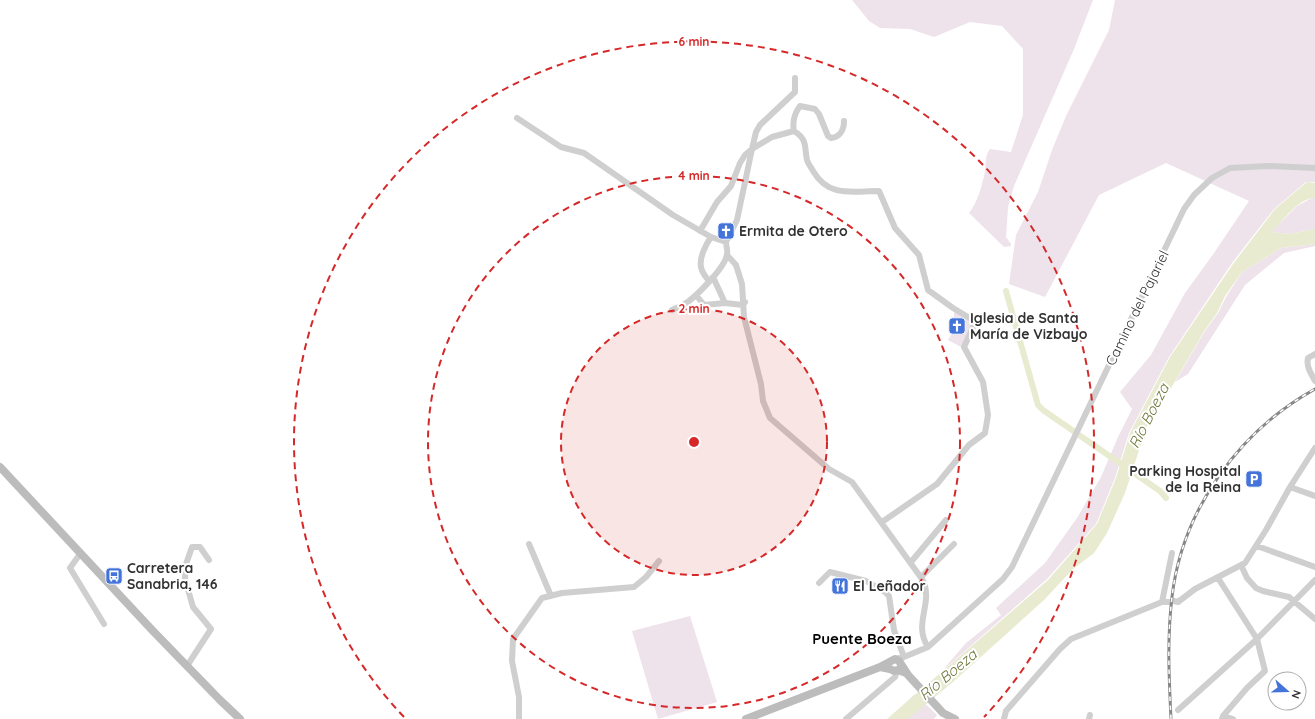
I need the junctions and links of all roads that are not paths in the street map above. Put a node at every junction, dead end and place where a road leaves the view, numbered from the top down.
1 (795, 78) dead end
2 (517, 118) dead end
3 (844, 121) dead end
4 (794, 131) junction
5 (752, 149) junction
6 (1315, 168) edge
7 (700, 230) junction
8 (711, 237) junction
9 (726, 242) junction
10 (727, 255) junction
11 (710, 281) junction
12 (696, 295) junction
13 (725, 303) junction
14 (744, 303) junction
15 (672, 310) dead end
16 (1315, 354) edge
17 (1315, 381) edge
18 (1315, 450) edge
19 (0, 467) edge
20 (1290, 487) junction
21 (1315, 496) edge
22 (946, 520) dead end
23 (882, 522) junction
24 (529, 544) dead end
25 (954, 544) dead end
26 (1257, 546) junction
27 (1172, 553) dead end
28 (80, 554) junction
29 (208, 560) dead end
30 (659, 561) dead end
31 (911, 562) junction
32 (1242, 565) junction
33 (1315, 567) edge
34 (921, 577) junction
35 (1218, 578) junction
36 (1315, 580) edge
37 (819, 583) dead end
38 (551, 596) junction
39 (1168, 602) junction
40 (1295, 602) junction
41 (1315, 619) edge
42 (104, 624) dead end
43 (1257, 639) junction
44 (928, 647) junction
45 (187, 666) junction
46 (898, 668) junction
47 (1178, 710) dead end
48 (1223, 717) edge
49 (240, 719) edge
50 (519, 719) edge
51 (746, 719) edge
52 (846, 719) edge
53 (954, 719) edge
54 (1004, 719) edge
55 (1233, 719) edge

1 - 5 street
2 - 7 street
3 - 4 street
4 - 5 street
4 - 23 street
5 - 7 street
5 - 9 street
6 - 44 street, Camino del Pajariel
7 - 8 street
8 - 9 street
8 - 11 street
9 - 10 street
10 - 11 street
10 - 14 street
11 - 12 street
11 - 13 street
12 - 13 street
12 - 15 street
13 - 14 street
14 - 23 street
16 - 17 street
18 - 20 street
19 - 28 street
20 - 21 street
20 - 26 street
22 - 31 street
23 - 31 street
24 - 38 street
25 - 34 street
26 - 32 street
26 - 33 street
27 - 39 street
28 - 42 street
28 - 45 street
29 - 45 street
30 - 38 street
31 - 34 street
32 - 35 street
32 - 40 street
34 - 44 street
35 - 39 street
35 - 43 street
36 - 40 street
37 - 46 street
38 - 50 street
39 - 54 street
40 - 41 street
40 - 43 street
43 - 47 street
43 - 48 street
44 - 46 street, Camino del Pajariel
45 - 49 street
46 - 51 street
46 - 52 street, Camino del Pajariel
46 - 53 street
48 - 55 street

